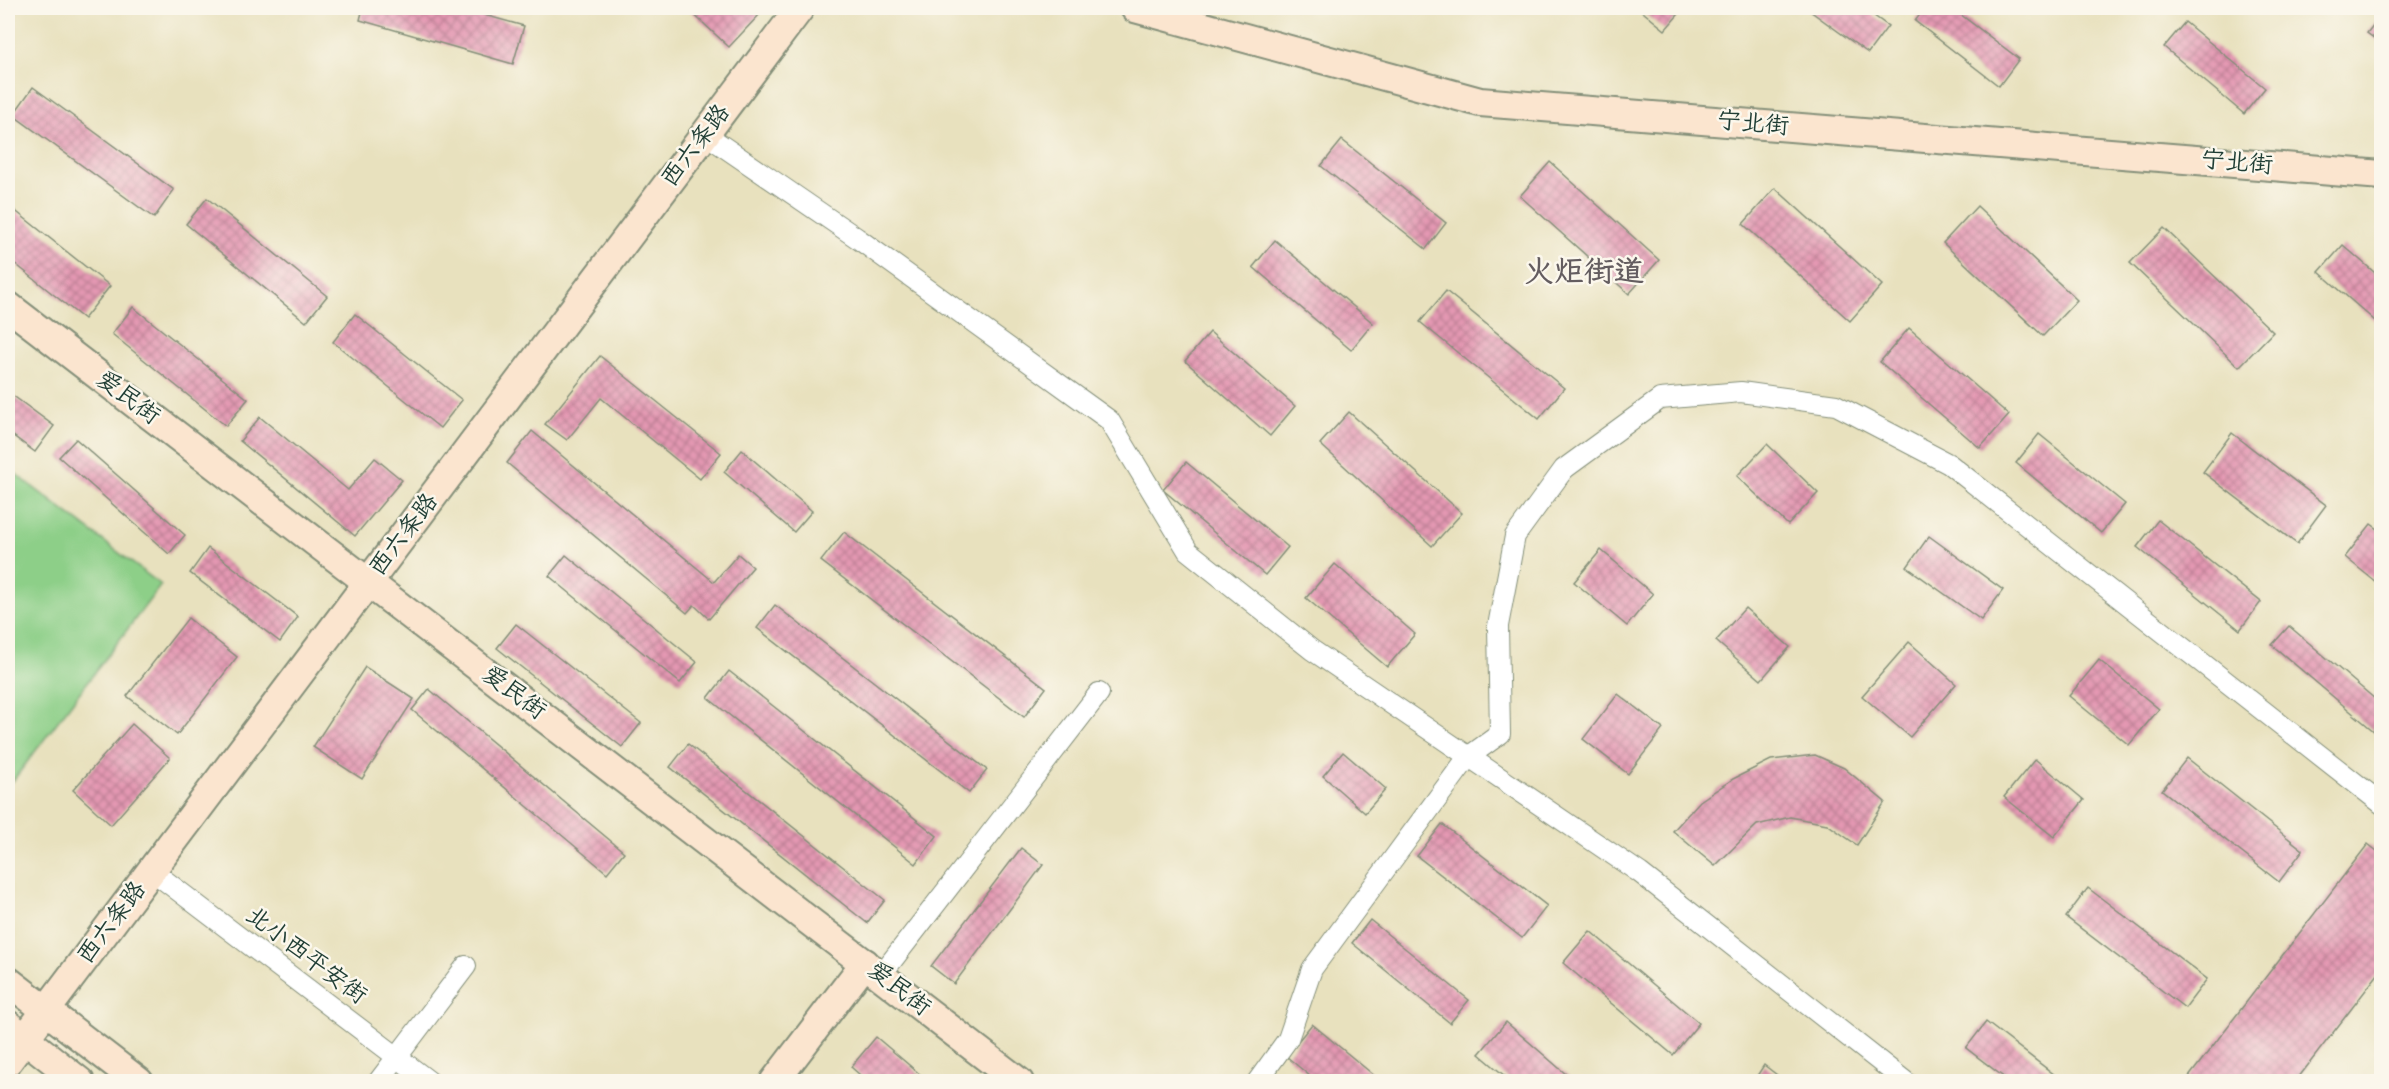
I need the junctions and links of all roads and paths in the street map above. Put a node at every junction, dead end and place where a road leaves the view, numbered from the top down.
1 (800, 8) edge
2 (1135, 8) edge
3 (705, 134) junction
4 (2382, 175) edge
5 (8, 306) edge
6 (368, 582) junction
7 (1099, 693) dead end
8 (1468, 757) junction
9 (2382, 804) edge
10 (152, 870) junction
11 (466, 966) dead end
12 (873, 969) junction
13 (8, 981) edge
14 (46, 1011) junction
15 (16, 1032) edge
16 (397, 1056) junction
17 (8, 1061) edge
18 (80, 1082) edge
19 (138, 1082) edge
20 (378, 1082) edge
21 (430, 1082) edge
22 (774, 1082) edge
23 (1019, 1082) edge
24 (1257, 1082) edge
25 (1906, 1082) edge

1 - 3 street, 西六条路
2 - 4 street, 宁北街
3 - 6 street, 西六条路
3 - 8 street
5 - 6 street, 爱民街
6 - 10 street, 西六条路
6 - 12 street, 爱民街
7 - 12 street
8 - 9 street
8 - 24 street
8 - 25 street
10 - 14 street, 西六条路
10 - 16 street, 北小西平安街
11 - 16 street
12 - 22 street
12 - 23 street, 爱民街
13 - 14 street
14 - 15 street, 西六条路
14 - 19 street
15 - 17 street, 西六条路
15 - 18 street
16 - 20 street
16 - 21 street, 北小西平安街

